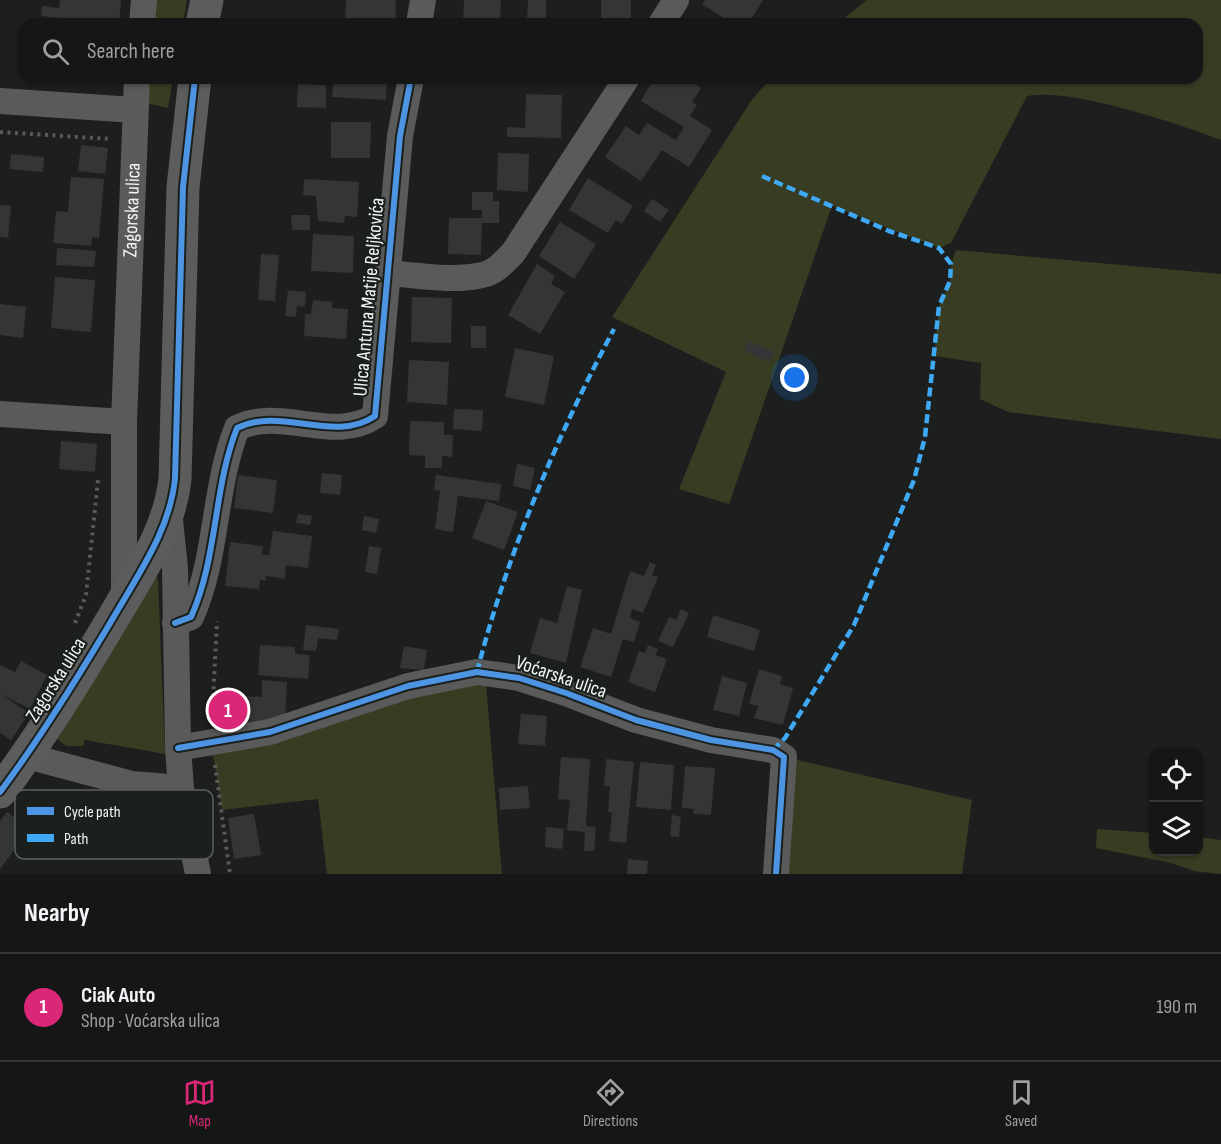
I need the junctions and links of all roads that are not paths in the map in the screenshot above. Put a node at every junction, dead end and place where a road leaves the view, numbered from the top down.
1 (144, 0) edge
2 (207, 0) edge
3 (423, 0) edge
4 (676, 0) edge
5 (142, 18) edge
6 (203, 18) edge
7 (420, 18) edge
8 (665, 18) edge
9 (136, 84) edge
10 (194, 84) edge
11 (410, 84) edge
12 (623, 84) edge
13 (0, 101) edge
14 (134, 110) junction
15 (387, 273) junction
16 (0, 414) edge
17 (124, 422) junction
18 (169, 509) junction
19 (124, 598) junction
20 (175, 623) junction
21 (178, 748) junction
22 (10, 773) edge
23 (181, 788) joint
24 (195, 859) edge
25 (198, 874) edge
26 (776, 874) edge

1 - 5 street
2 - 6 main road
3 - 7 street
4 - 8 street
9 - 14 street, Zagorska ulica
10 - 18 main road
11 - 15 street, Ulica Antuna Matije Reljkovića
12 - 15 street, Ulica Antuna Matije Reljkovića
13 - 14 street
14 - 17 street, Zagorska ulica
15 - 20 street, Ulica Antuna Matije Reljkovića
16 - 17 street
17 - 19 street, Zagorska ulica
18 - 19 main road
18 - 20 street
19 - 22 main road, Zagorska ulica
20 - 21 street
21 - 23 street
21 - 26 street, Voćarska ulica
22 - 23 street
24 - 25 street

